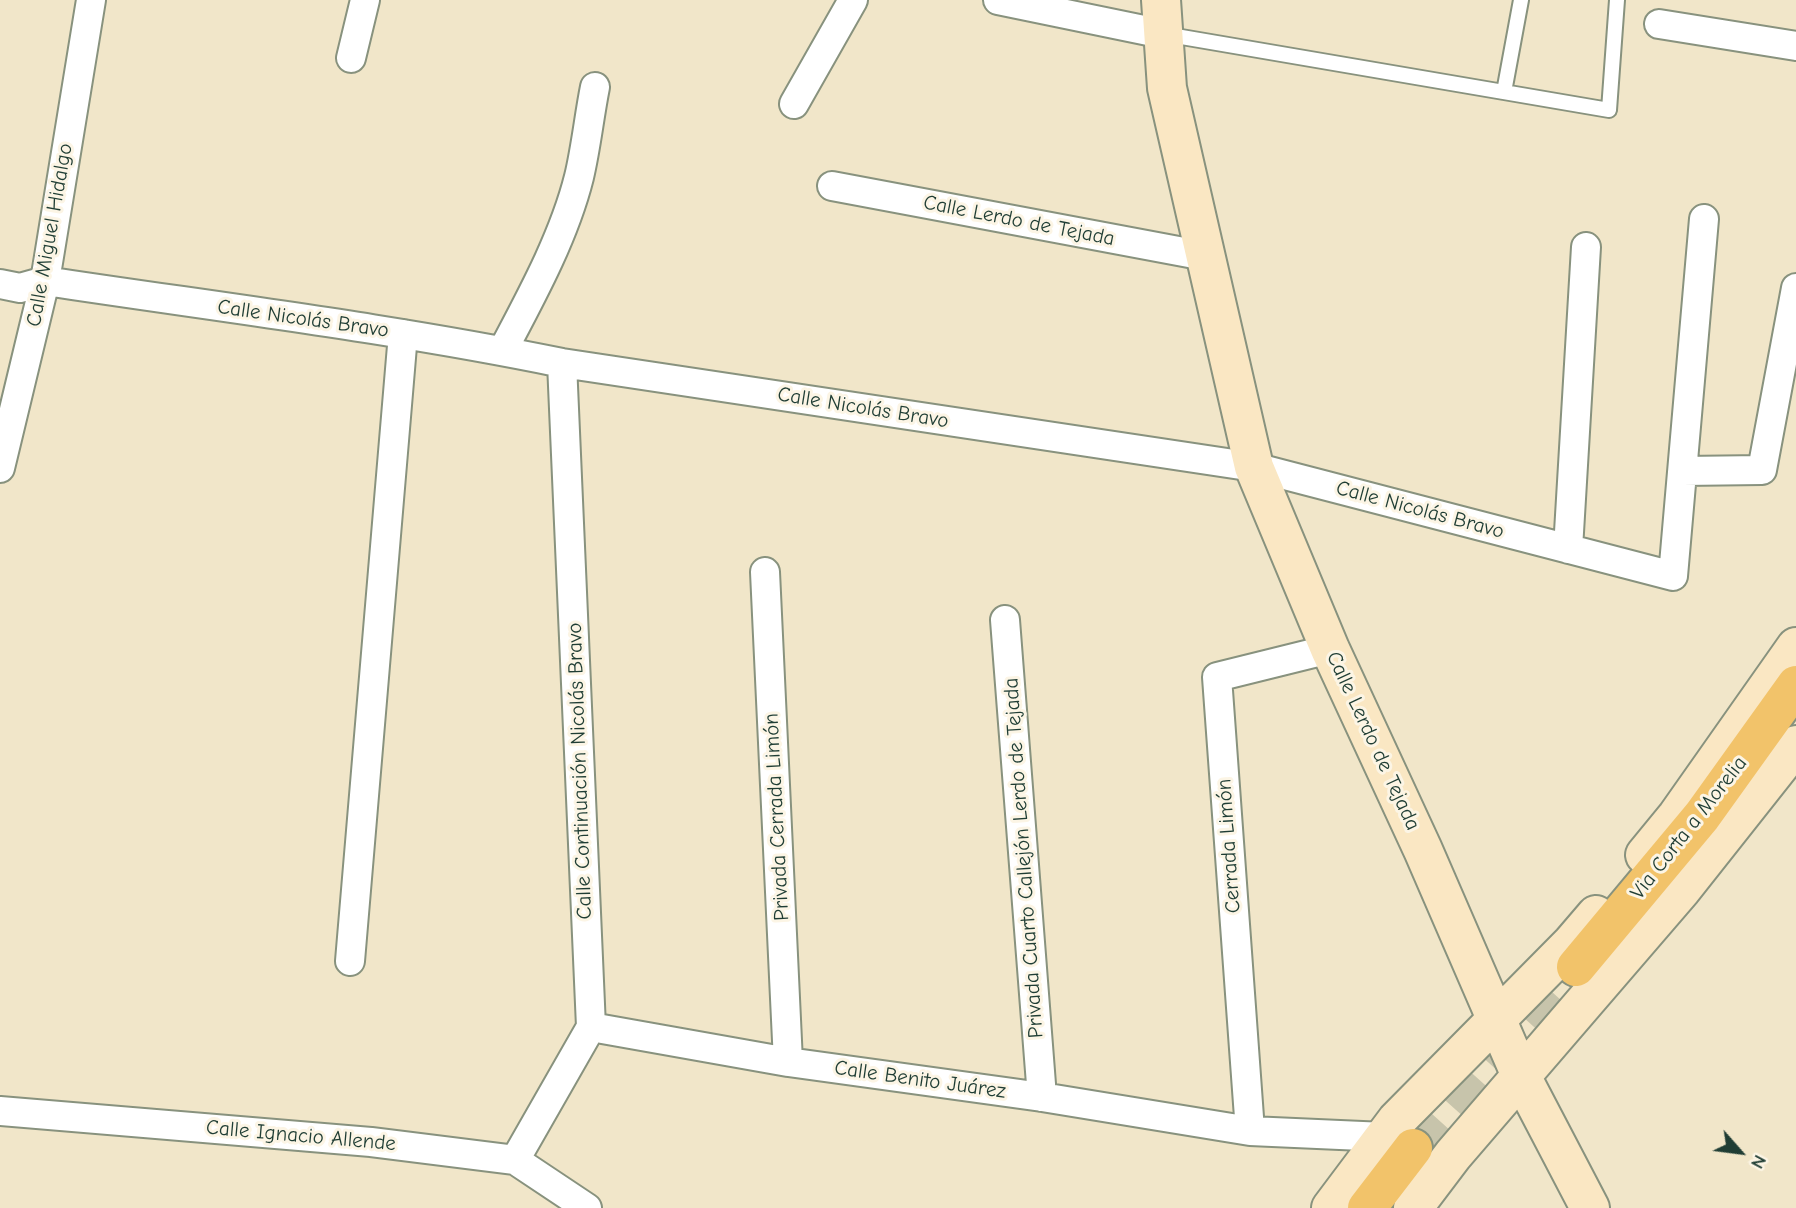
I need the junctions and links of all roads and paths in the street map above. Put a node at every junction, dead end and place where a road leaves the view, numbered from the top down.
1 (91, 0) edge
2 (365, 0) edge
3 (853, 0) edge
4 (998, 0) edge
5 (1521, 0) edge
6 (1617, 0) edge
7 (1162, 17) edge
8 (1659, 24) dead end
9 (1796, 47) edge
10 (351, 58) dead end
11 (595, 87) dead end
12 (1504, 92) junction
13 (794, 104) dead end
14 (832, 186) dead end
15 (1704, 219) dead end
16 (1586, 247) dead end
17 (1205, 256) junction
18 (45, 281) junction
19 (0, 284) edge
20 (1796, 288) edge
21 (403, 334) junction
22 (503, 350) junction
23 (562, 363) junction
24 (1254, 467) junction
25 (0, 468) edge
26 (1683, 471) junction
27 (1568, 549) junction
28 (765, 572) dead end
29 (1005, 620) dead end
30 (1796, 647) edge
31 (1330, 649) junction
32 (1796, 684) edge
33 (1796, 712) edge
34 (1796, 745) edge
35 (350, 961) dead end
36 (1497, 1019) junction
37 (591, 1027) junction
38 (788, 1062) junction
39 (1521, 1076) junction
40 (1042, 1097) junction
41 (0, 1111) edge
42 (1250, 1131) junction
43 (1407, 1148) junction
44 (515, 1160) junction
45 (587, 1208) edge
46 (1331, 1208) edge
47 (1367, 1208) edge
48 (1384, 1208) edge
49 (1413, 1208) edge
50 (1590, 1208) edge

1 - 18 street, Calle Miguel Hidalgo
2 - 10 street
3 - 13 street
4 - 7 street
5 - 12 lane
6 - 12 lane
7 - 12 lane
7 - 17 street, Calle Lerdo de Tejada
8 - 9 street
11 - 22 street
14 - 17 street, Calle Lerdo de Tejada
15 - 26 street
16 - 27 street
17 - 24 street, Calle Lerdo de Tejada
18 - 19 street, Calle Nicolás Bravo
18 - 21 street, Calle Nicolás Bravo
18 - 25 street, Calle Miguel Hidalgo
20 - 26 street
21 - 22 street, Calle Nicolás Bravo
21 - 35 street
22 - 23 street, Calle Nicolás Bravo
23 - 24 street, Calle Nicolás Bravo
23 - 37 street, Calle Continuación Nicolás Bravo
24 - 27 street, Calle Nicolás Bravo
24 - 31 street, Calle Lerdo de Tejada
26 - 27 street, Calle Nicolás Bravo
28 - 38 street, Privada Cerrada Limón
29 - 40 street, Privada Cuarto Callejón Lerdo de Tejada
30 - 36 street
31 - 36 street, Calle Lerdo de Tejada
31 - 42 street, Cerrada Limón
32 - 33 main road, Via Corta a Morelia
34 - 39 street
36 - 39 street, Calle Lerdo de Tejada
36 - 43 street
37 - 38 street, Calle Benito Juárez
37 - 44 street
38 - 40 street, Calle Benito Juárez
39 - 49 street
39 - 50 street, Calle Lerdo de Tejada
40 - 42 street, Calle Benito Juárez
41 - 44 street, Calle Ignacio Allende
42 - 43 street, Calle Benito Juárez
43 - 46 street
43 - 47 main road
43 - 48 main road
44 - 45 street, Calle Ignacio Allende

